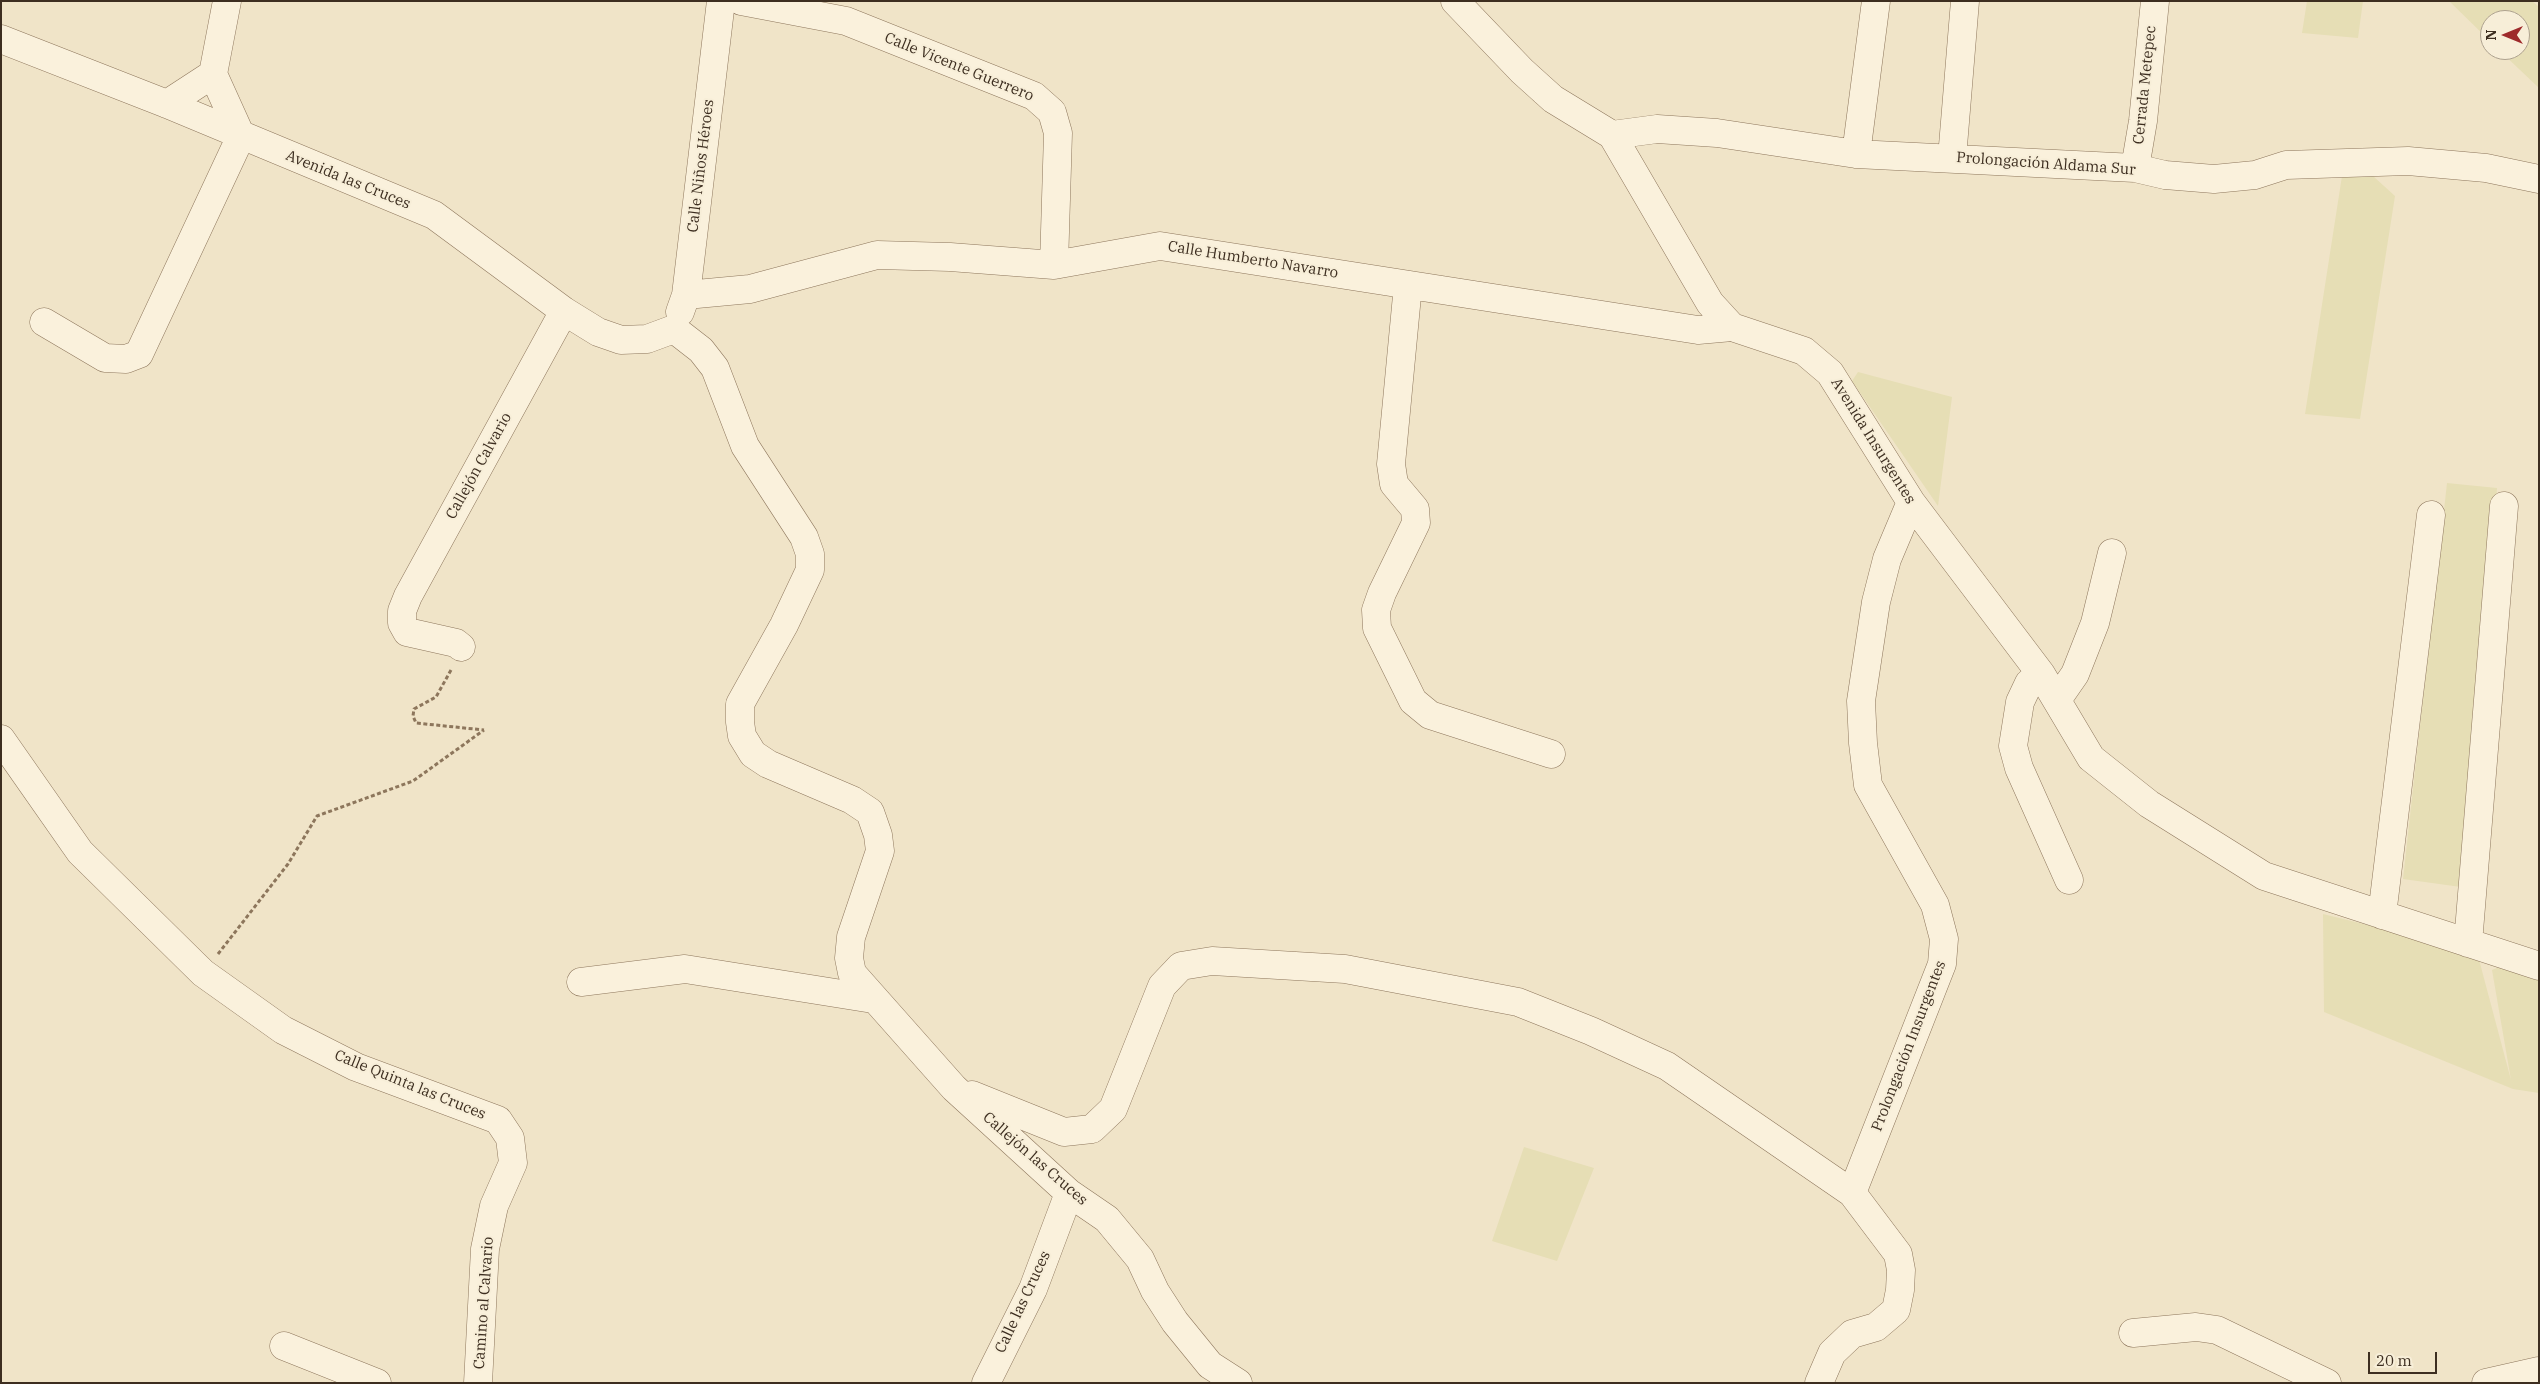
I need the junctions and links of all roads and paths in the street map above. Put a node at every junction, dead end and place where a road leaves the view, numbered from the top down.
1 (227, 1) edge
2 (721, 1) edge
3 (741, 1) edge
4 (1455, 1) edge
5 (1876, 1) edge
6 (1966, 1) edge
7 (2154, 1) edge
8 (1, 39) edge
9 (213, 74) junction
10 (167, 104) junction
11 (1612, 135) junction
12 (241, 136) junction
13 (1856, 154) junction
14 (1952, 158) junction
15 (2134, 168) junction
16 (2539, 179) edge
17 (1054, 265) junction
18 (1408, 284) junction
19 (686, 295) junction
20 (564, 311) junction
21 (44, 322) dead end
22 (1732, 327) junction
23 (674, 329) junction
24 (1911, 502) junction
25 (2504, 506) dead end
26 (2431, 515) dead end
27 (2112, 553) dead end
28 (461, 647) joint
29 (2041, 674) junction
30 (2057, 700) junction
31 (1, 739) edge
32 (1551, 754) dead end
33 (2069, 880) dead end
34 (2382, 915) junction
35 (2468, 943) junction
36 (2539, 966) edge
37 (203, 973) junction
38 (581, 982) dead end
39 (873, 999) junction
40 (954, 1088) junction
41 (510, 1138) joint
42 (1069, 1193) junction
43 (1852, 1193) junction
44 (2133, 1332) dead end
45 (284, 1346) dead end
46 (2539, 1371) edge
47 (378, 1383) edge
48 (478, 1383) edge
49 (986, 1383) edge
50 (1238, 1383) edge
51 (1819, 1383) edge
52 (2327, 1383) edge
53 (2486, 1383) edge

1 - 9 street
2 - 19 street, Calle Niños Héroes
3 - 17 street, Calle Vicente Guerrero
4 - 11 street, Avenida Insurgentes
5 - 13 street
6 - 14 street
7 - 15 street, Cerrada Metepec
8 - 10 street, Avenida las Cruces
9 - 10 street
9 - 12 street
10 - 12 street, Avenida las Cruces
11 - 13 street, Prolongación Aldama Sur
11 - 22 street, Avenida Insurgentes
12 - 20 street, Avenida las Cruces
12 - 21 street
13 - 14 street, Prolongación Aldama Sur
14 - 15 street, Prolongación Aldama Sur
15 - 16 street, Prolongación Aldama Sur
17 - 18 street, Calle Humberto Navarro
17 - 19 street, Calle Humberto Navarro
18 - 22 street, Calle Humberto Navarro
18 - 32 street
19 - 23 street, Calle Niños Héroes
20 - 23 street, Avenida las Cruces
20 - 28 street, Callejón Calvario
22 - 24 street, Avenida Insurgentes
23 - 39 street, Callejón las Cruces
24 - 29 street, Avenida Insurgentes
24 - 43 street, Prolongación Insurgentes
25 - 35 street
26 - 34 street
27 - 30 street
28 - 37 path
29 - 30 street, Avenida Insurgentes
29 - 33 street
30 - 34 street, Avenida Insurgentes
31 - 37 street, Calle Quinta las Cruces
34 - 35 street
35 - 36 street
37 - 41 street, Calle Quinta las Cruces
38 - 39 street
39 - 40 street, Callejón las Cruces
40 - 42 street, Callejón las Cruces
40 - 43 street
41 - 48 street, Camino al Calvario
42 - 49 street, Calle las Cruces
42 - 50 street, Callejón las Cruces
43 - 51 street
44 - 52 street
45 - 47 street
46 - 53 street

